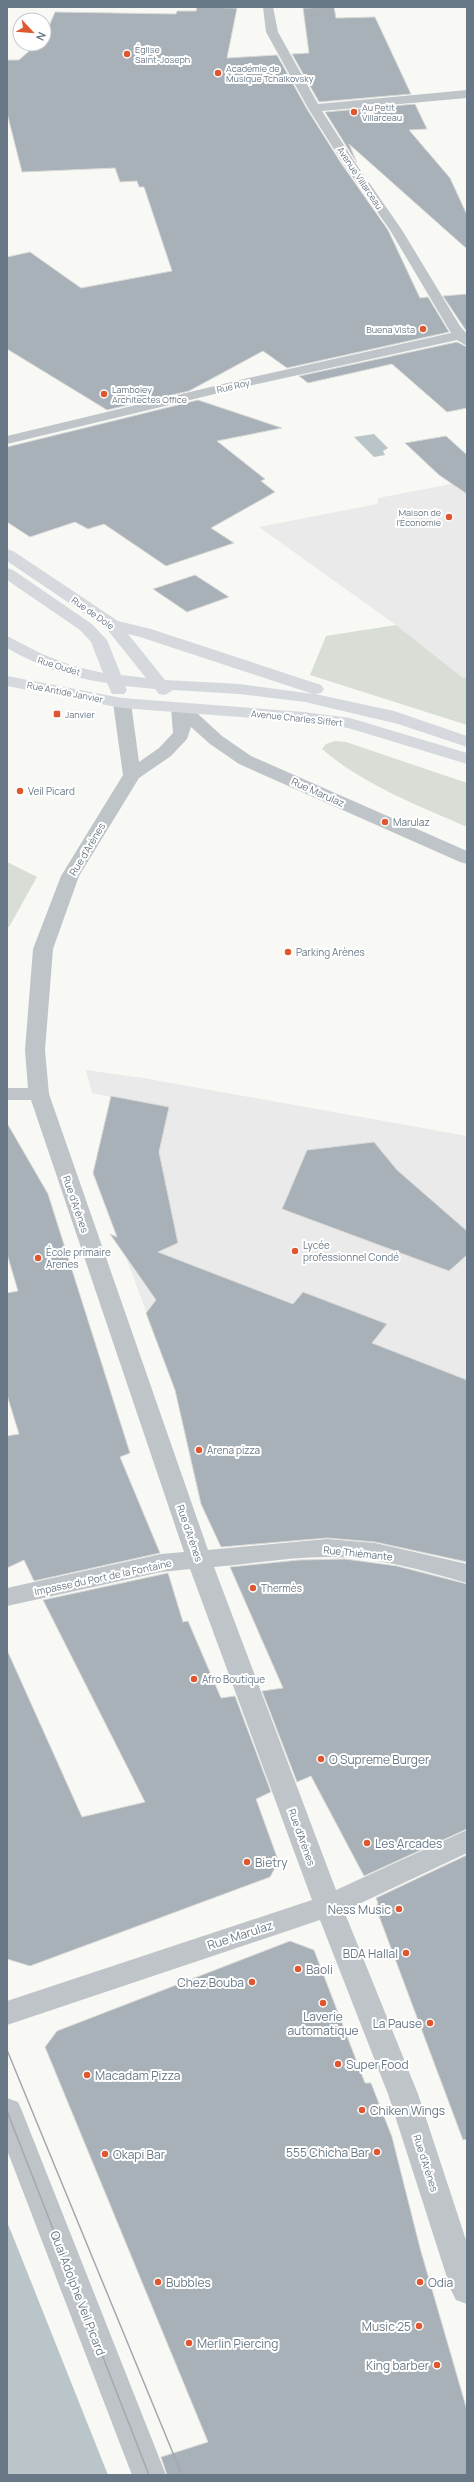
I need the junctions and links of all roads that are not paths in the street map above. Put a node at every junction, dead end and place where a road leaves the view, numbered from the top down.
1 (268, 7) edge
2 (467, 94) edge
3 (314, 108) junction
4 (467, 322) edge
5 (460, 334) edge
6 (7, 440) edge
7 (7, 554) edge
8 (7, 573) edge
9 (112, 625) junction
10 (7, 641) edge
11 (115, 679) junction
12 (7, 681) edge
13 (159, 682) junction
14 (122, 703) junction
15 (180, 707) junction
16 (402, 720) junction
17 (467, 742) edge
18 (467, 759) edge
19 (132, 775) junction
20 (467, 858) edge
21 (7, 1094) edge
22 (39, 1094) junction
23 (198, 1559) junction
24 (467, 1574) edge
25 (7, 1597) edge
26 (467, 1841) edge
27 (328, 1906) junction
28 (7, 2013) edge
29 (7, 2111) edge
30 (467, 2290) edge
31 (149, 2475) edge

1 - 3 street, Avenue Villarceau
2 - 3 street
3 - 5 street, Avenue Villarceau
4 - 5 street, Rue Roy
5 - 6 street, Rue Roy
7 - 9 main road, Rue de Dole
8 - 11 main road, Rue de Dole
9 - 13 main road, Rue de Dole
9 - 16 main road, Avenue Charles Siffert
10 - 11 main road, Rue Oudet
11 - 13 main road, Avenue Charles Siffert
11 - 14 main road, Rue de Dole
12 - 14 main road, Rue Antide Janvier
13 - 15 main road, Rue de Dole
13 - 16 main road, Avenue Charles Siffert
14 - 15 main road, Avenue Charles Siffert
14 - 19 street
15 - 18 main road, Avenue Charles Siffert
15 - 19 street, Rue d'Arènes
15 - 20 street, Rue Marulaz
16 - 17 main road, Avenue Charles Siffert
19 - 22 street, Rue d'Arènes
21 - 22 street
22 - 23 street, Rue d'Arènes
23 - 24 street, Rue Thiémante
23 - 25 street, Impasse du Port de la Fontaine
23 - 27 street, Rue d'Arènes
26 - 27 street, Rue Marulaz
27 - 28 street, Rue Marulaz
27 - 30 street, Rue d'Arènes
29 - 31 street, Quai Adolphe Veil Picard

